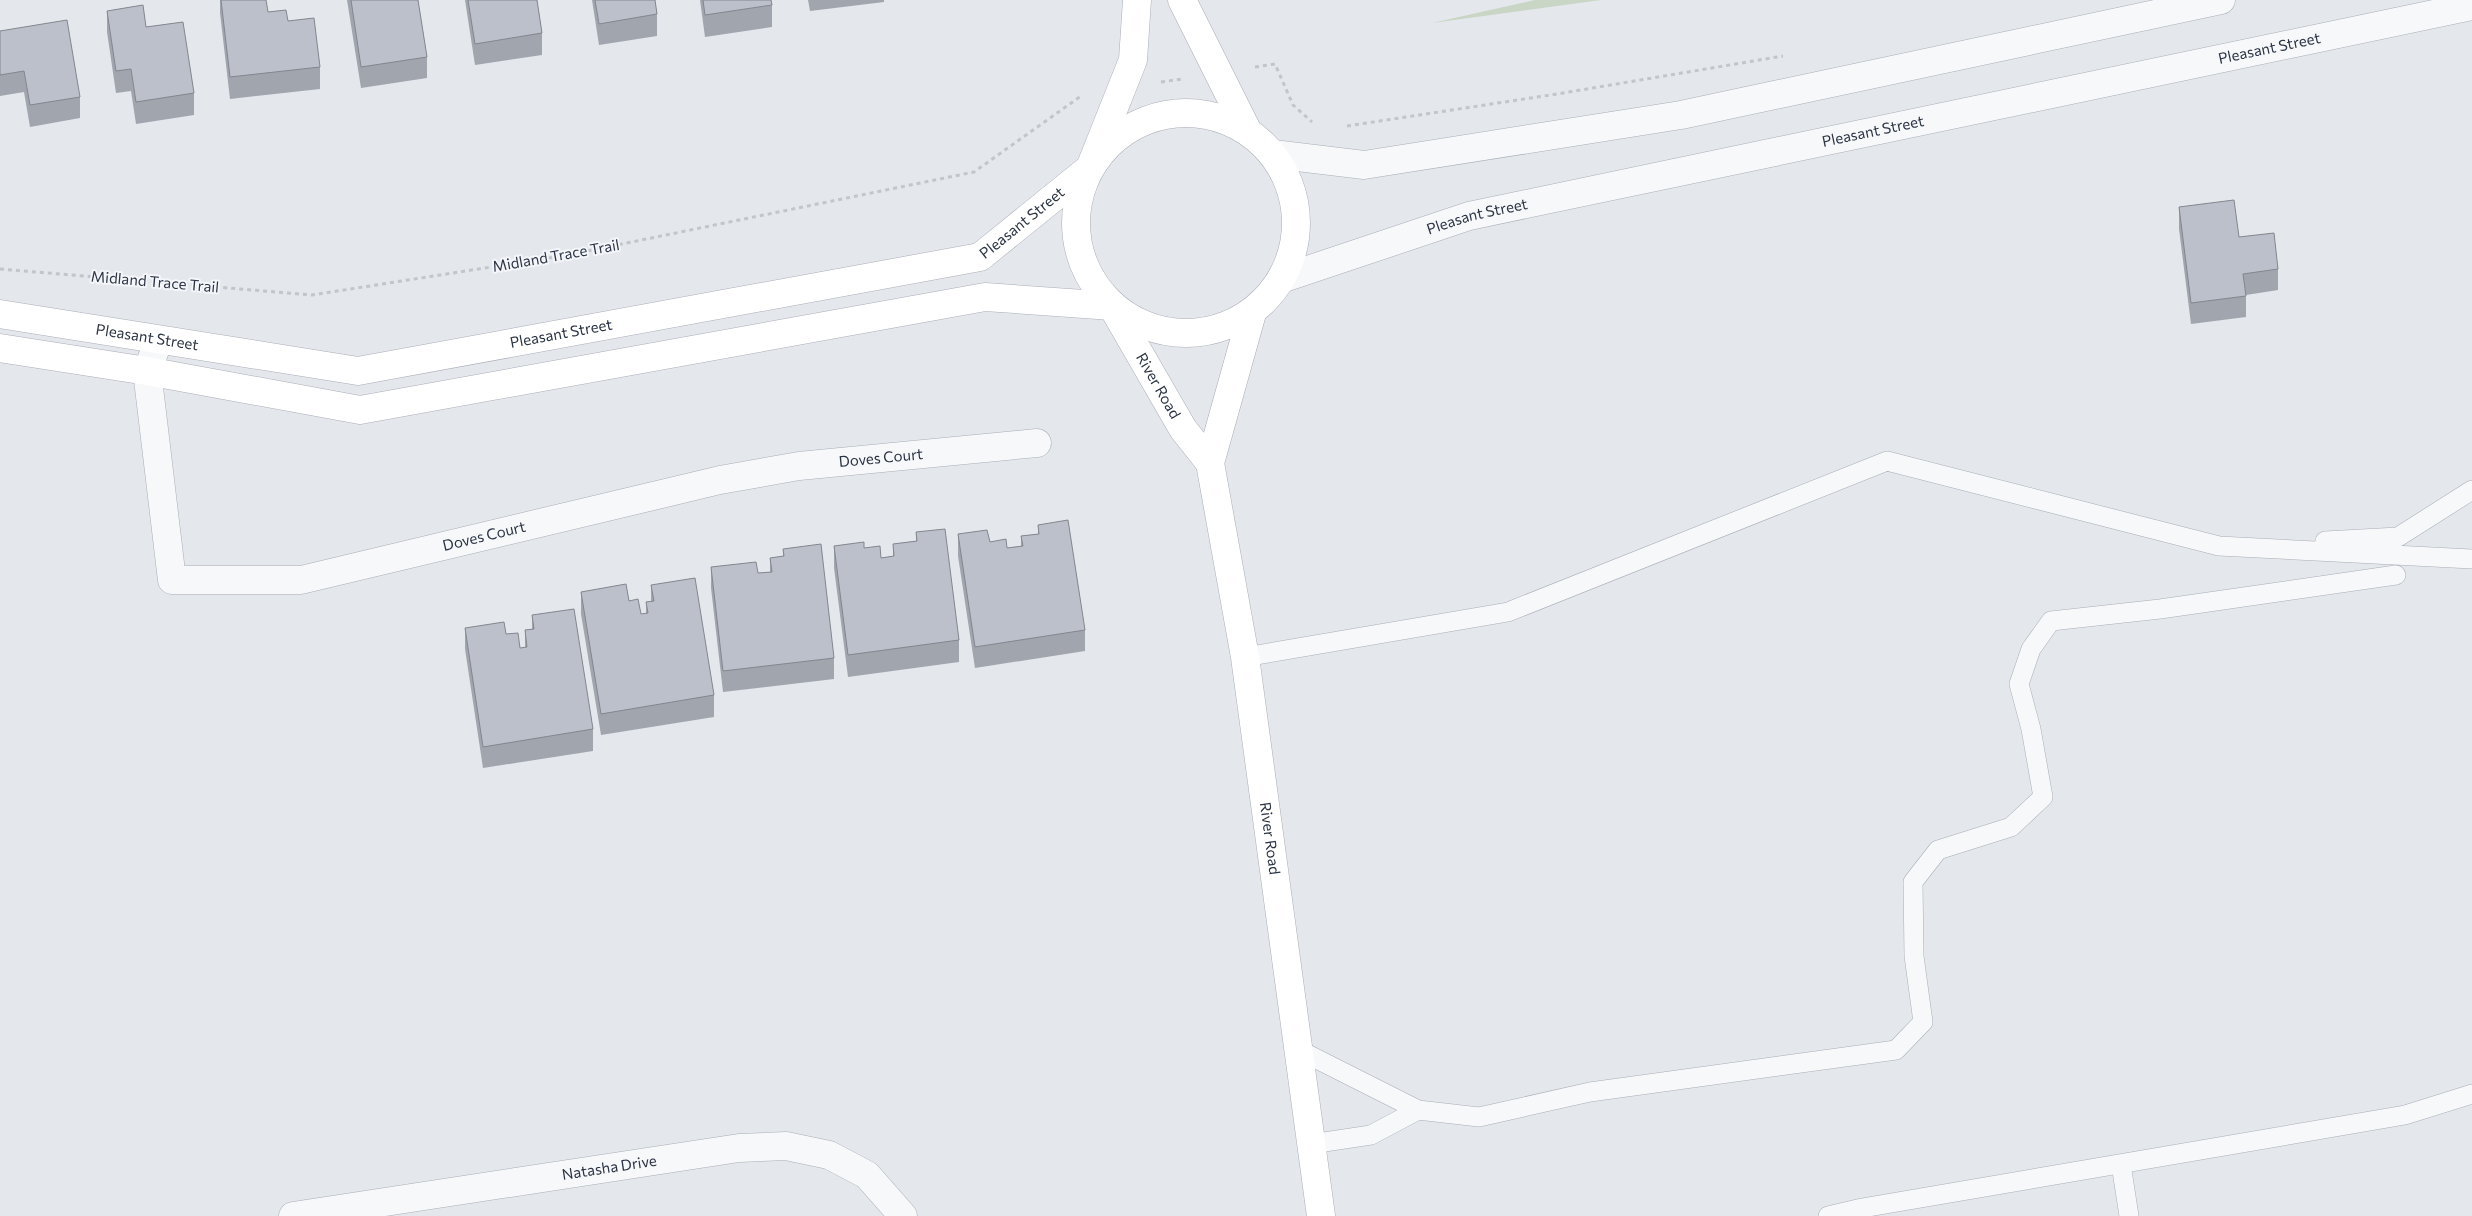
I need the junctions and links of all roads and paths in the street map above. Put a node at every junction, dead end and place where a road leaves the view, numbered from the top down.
1 (1137, 0) edge
2 (1182, 0) edge
3 (2221, 0) edge
4 (2472, 6) edge
5 (1787, 55) dead end
6 (1218, 73) junction
7 (1121, 88) junction
8 (1318, 123) dead end
9 (1345, 127) dead end
10 (1246, 130) junction
11 (1274, 154) junction
12 (1090, 168) junction
13 (0, 268) edge
14 (1282, 279) junction
15 (1112, 306) junction
16 (1252, 313) junction
17 (0, 314) edge
18 (159, 340) junction
19 (0, 348) edge
20 (148, 371) junction
21 (1037, 443) dead end
22 (1210, 463) junction
23 (2472, 490) edge
24 (2219, 546) junction
25 (2472, 559) edge
26 (2396, 575) dead end
27 (1245, 657) junction
28 (1298, 1050) junction
29 (2472, 1094) edge
30 (1418, 1110) junction
31 (1311, 1144) junction
32 (2121, 1164) junction
33 (293, 1216) edge
34 (903, 1216) edge
35 (1321, 1216) edge
36 (1828, 1216) edge
37 (2129, 1216) edge

1 - 7 main road
2 - 6 main road
3 - 11 street
4 - 14 street, Pleasant Street
5 - 9 path
6 - 7 path
6 - 8 path
6 - 10 main road
7 - 12 main road
7 - 13 path, Midland Trace Trail
10 - 11 main road
10 - 12 main road
11 - 14 main road
12 - 15 main road
12 - 18 main road, Pleasant Street
14 - 16 main road
15 - 16 main road
15 - 20 main road
15 - 22 main road, River Road
16 - 22 main road, River Road
17 - 18 main road, Pleasant Street
18 - 20 street, Doves Court
19 - 20 main road
20 - 21 street, Doves Court
22 - 27 main road, River Road
23 - 24 lane
24 - 25 lane
24 - 27 lane
26 - 30 lane
27 - 28 main road, River Road
28 - 30 lane
28 - 31 main road, River Road
29 - 32 lane
30 - 31 lane
31 - 35 main road, River Road
32 - 36 lane
32 - 37 lane
33 - 34 street, Natasha Drive

